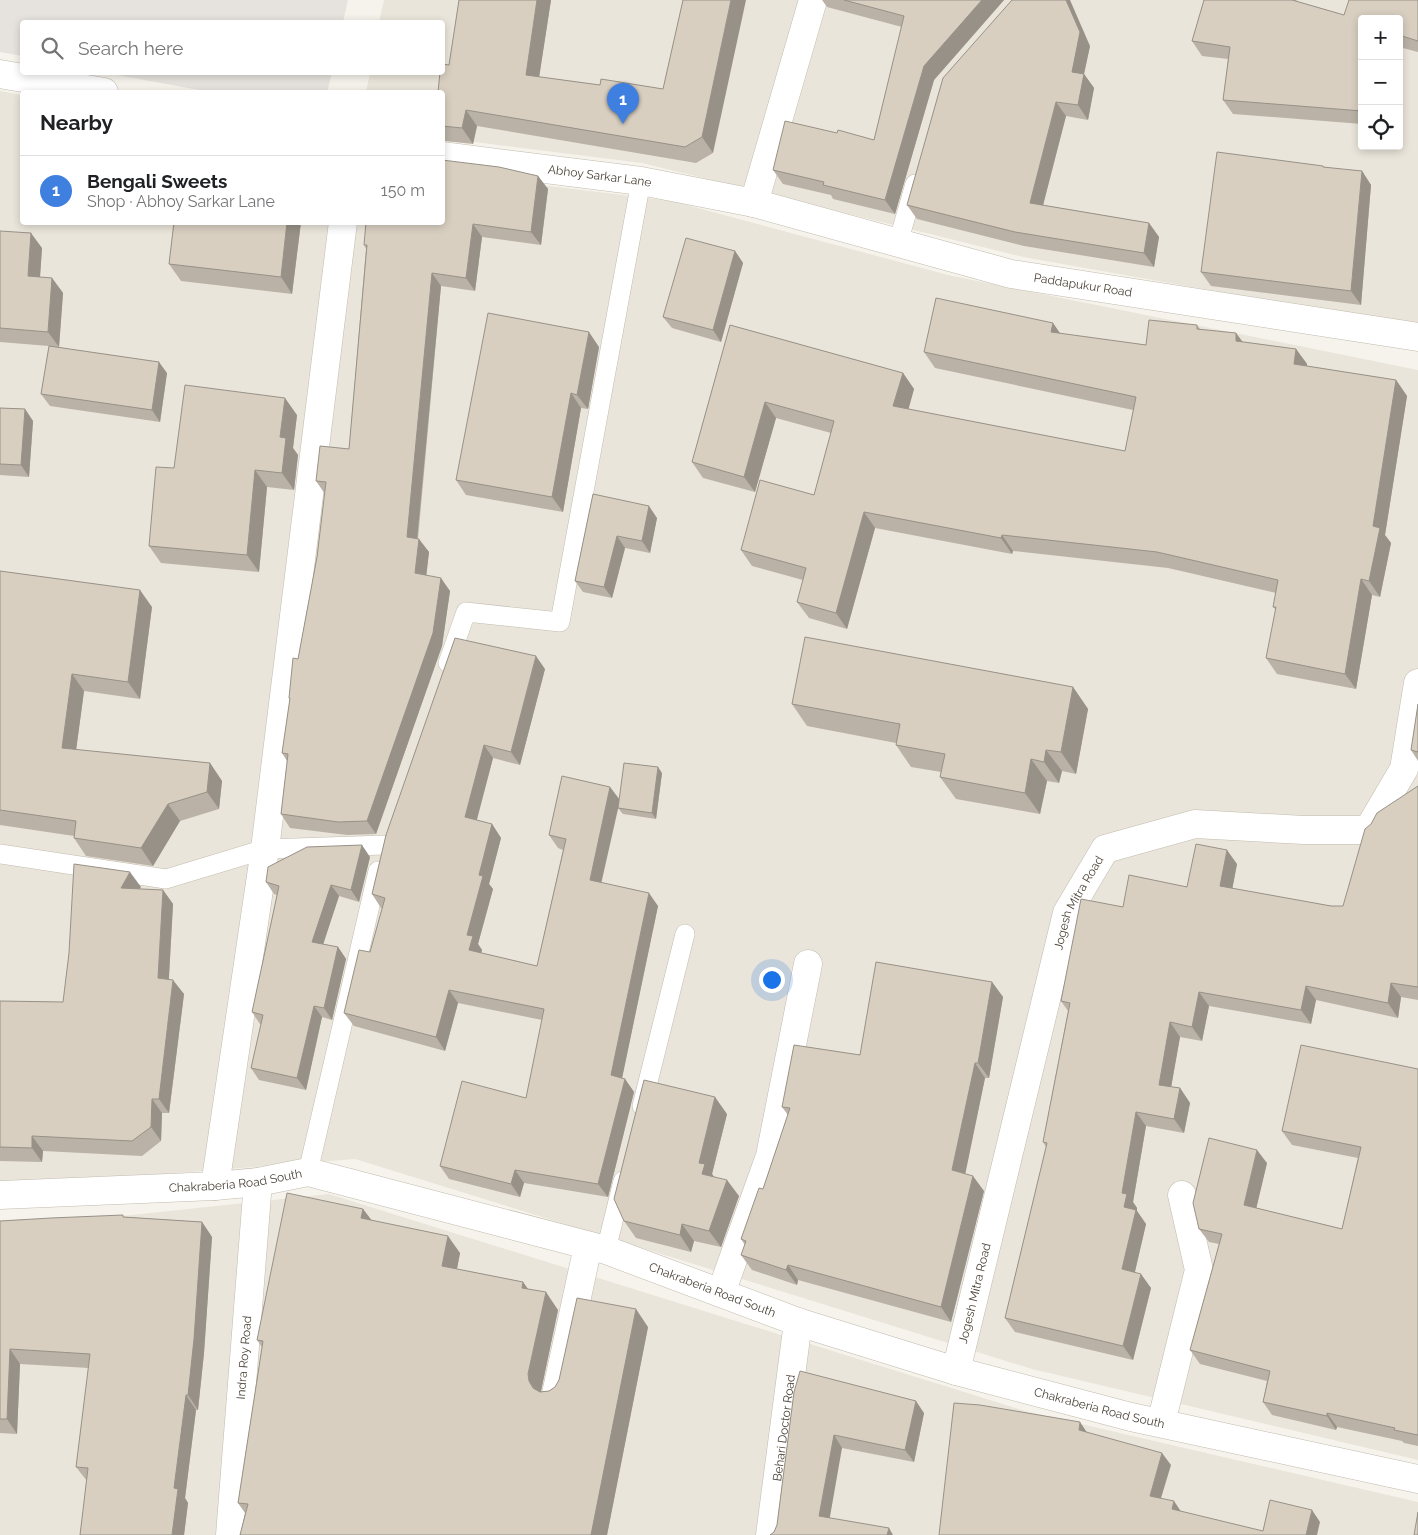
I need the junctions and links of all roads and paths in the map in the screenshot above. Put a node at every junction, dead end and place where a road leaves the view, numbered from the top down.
1 (813, 0) edge
2 (0, 74) edge
3 (92, 90) edge
4 (445, 156) edge
5 (919, 170) edge
6 (641, 181) junction
7 (754, 203) junction
8 (343, 225) edge
9 (898, 243) junction
10 (1418, 337) edge
11 (444, 677) edge
12 (1418, 683) edge
13 (1411, 771) edge
14 (391, 826) edge
15 (384, 845) junction
16 (265, 849) junction
17 (0, 854) edge
18 (685, 934) dead end
19 (808, 964) dead end
20 (637, 1126) edge
21 (628, 1164) edge
22 (308, 1172) junction
23 (258, 1182) junction
24 (215, 1186) junction
25 (0, 1195) edge
26 (1182, 1195) dead end
27 (597, 1248) junction
28 (721, 1293) junction
29 (798, 1322) junction
30 (956, 1371) junction
31 (556, 1394) edge
32 (1161, 1423) junction
33 (1418, 1479) edge
34 (230, 1535) edge
35 (770, 1535) edge

1 - 7 street
2 - 3 street
4 - 6 street, Abhoy Sarkar Lane
5 - 9 lane
6 - 7 street, Abhoy Sarkar Lane
6 - 11 lane
7 - 9 street, Paddapukur Road
8 - 16 street
9 - 10 street, Paddapukur Road
12 - 13 street, Jogesh Mitra Road
13 - 30 street, Jogesh Mitra Road
14 - 15 lane
15 - 16 lane
15 - 22 lane
16 - 17 lane
16 - 24 street
18 - 20 lane
19 - 28 street
21 - 27 lane
22 - 23 street, Chakraberia Road South
22 - 27 street, Chakraberia Road South
23 - 24 street, Chakraberia Road South
23 - 34 street, Indra Roy Road
24 - 25 street, Chakraberia Road South
26 - 32 street
27 - 28 street, Chakraberia Road South
27 - 31 street
28 - 29 street, Chakraberia Road South
29 - 30 street, Chakraberia Road South
29 - 35 street, Behari Doctor Road
30 - 32 street, Chakraberia Road South
32 - 33 street, Chakraberia Road South

